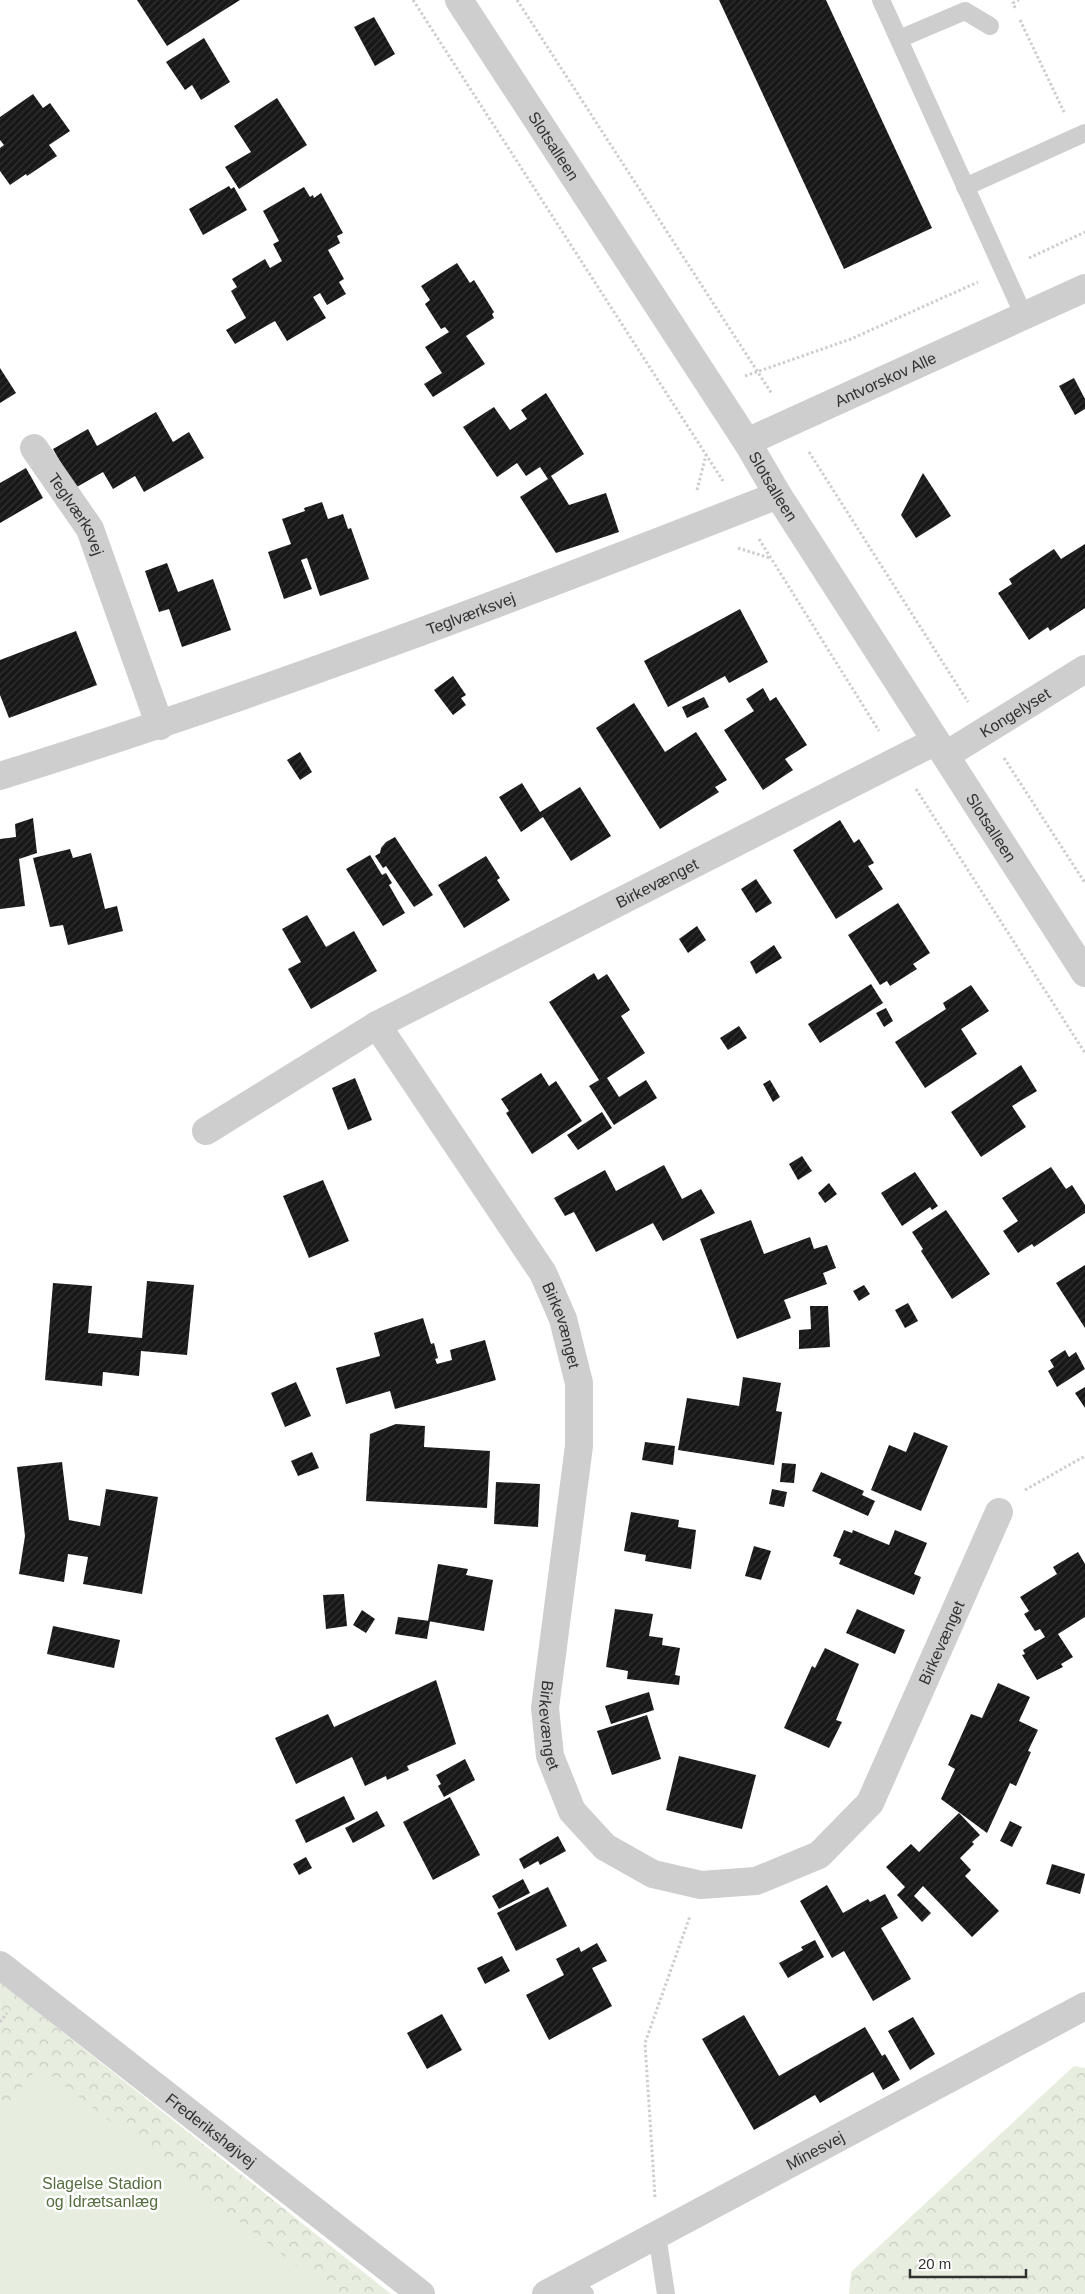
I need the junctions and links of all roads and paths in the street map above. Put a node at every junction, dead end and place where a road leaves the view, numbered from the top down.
1 (458, 0) edge
2 (517, 0) edge
3 (881, 0) edge
4 (1019, 0) edge
5 (990, 26) dead end
6 (899, 39) junction
7 (1080, 135) edge
8 (965, 186) junction
9 (1085, 232) edge
10 (1003, 270) junction
11 (1085, 288) edge
12 (1024, 316) junction
13 (758, 372) junction
14 (711, 388) junction
15 (790, 422) junction
16 (747, 442) junction
17 (34, 448) dead end
18 (778, 495) junction
19 (1085, 669) edge
20 (160, 726) junction
21 (986, 730) junction
22 (941, 748) junction
23 (0, 776) edge
24 (1085, 883) edge
25 (1085, 974) edge
26 (377, 1024) junction
27 (206, 1131) dead end
28 (1085, 1456) edge
29 (999, 1512) joint
30 (701, 1885) junction
31 (0, 1965) edge
32 (1085, 2006) edge
33 (657, 2234) junction
34 (577, 2288) edge
35 (421, 2294) edge
36 (546, 2294) edge
37 (666, 2294) edge

1 - 14 street, Slotsalleen
2 - 13 path
3 - 6 lane
4 - 7 path
5 - 6 lane
6 - 8 lane
7 - 8 lane
8 - 10 lane
9 - 10 path
10 - 12 lane
10 - 13 path
11 - 12 street, Antvorskov Alle
12 - 15 street, Antvorskov Alle
13 - 14 path
13 - 15 path
14 - 16 street, Slotsalleen
15 - 16 street, Antvorskov Alle
15 - 21 path
16 - 18 street, Slotsalleen
17 - 20 street, Teglværksvej
18 - 20 street, Teglværksvej
18 - 22 street, Slotsalleen
19 - 21 street, Kongelyset
20 - 23 street, Teglværksvej
21 - 22 street, Kongelyset
21 - 24 path
22 - 25 street, Slotsalleen
22 - 26 street, Birkevænget
26 - 27 street, Birkevænget
26 - 30 street, Birkevænget
28 - 29 path
29 - 30 street, Birkevænget
30 - 33 path
31 - 35 street, Frederikshøjvej
32 - 33 street, Minesvej
33 - 34 street, Minesvej
33 - 37 lane
34 - 36 street, Minesvej

